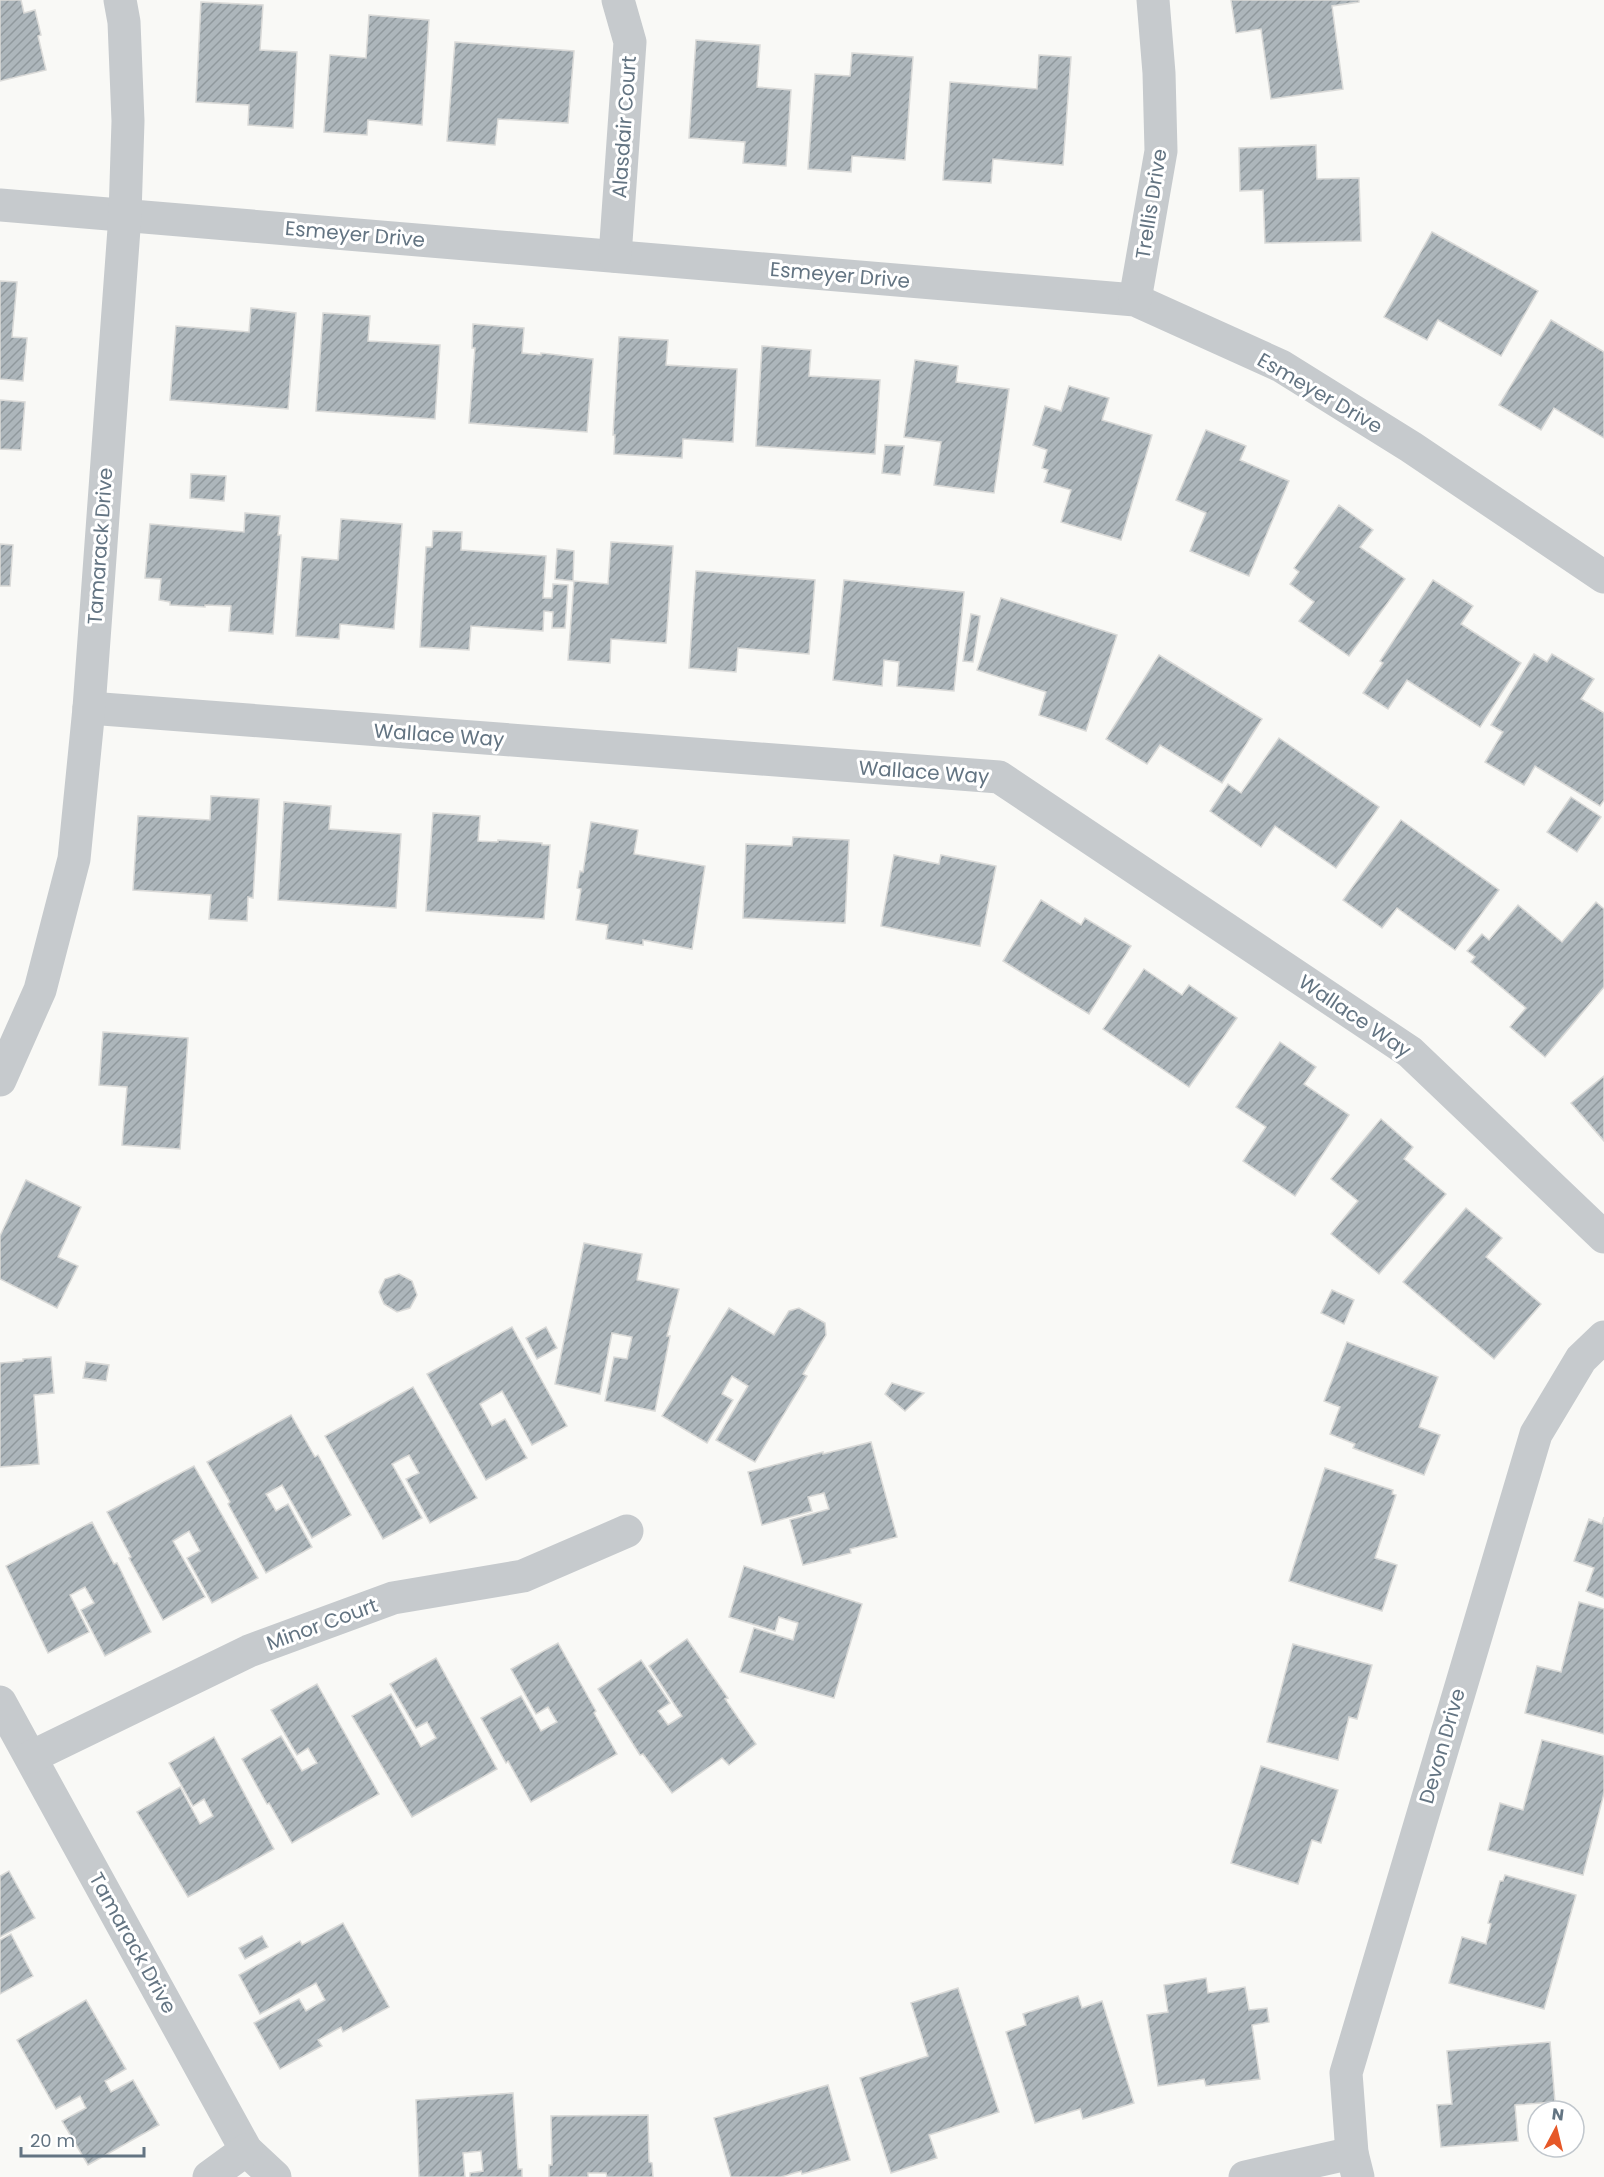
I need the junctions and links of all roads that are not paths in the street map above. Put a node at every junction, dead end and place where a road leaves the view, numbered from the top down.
1 (120, 0) edge
2 (618, 0) edge
3 (1153, 0) edge
4 (0, 205) edge
5 (124, 215) junction
6 (615, 256) junction
7 (1135, 300) junction
8 (1604, 577) edge
9 (88, 708) junction
10 (0, 1080) edge
11 (1604, 1237) edge
12 (1604, 1337) edge
13 (627, 1532) dead end
14 (0, 1702) edge
15 (31, 1757) junction
16 (246, 2150) junction
17 (1355, 2165) edge
18 (209, 2177) edge
19 (275, 2177) edge
20 (1245, 2177) edge

1 - 5 street, Tamarack Drive
2 - 6 street, Alasdair Court
3 - 7 street, Trellis Drive
4 - 5 street, Esmeyer Drive
5 - 6 street, Esmeyer Drive
5 - 9 street, Tamarack Drive
6 - 7 street, Esmeyer Drive
7 - 8 street, Esmeyer Drive
9 - 10 street, Tamarack Drive
9 - 11 street, Wallace Way
12 - 17 street, Devon Drive
13 - 15 street, Minor Court
14 - 15 street, Tamarack Drive
15 - 16 street, Tamarack Drive
16 - 18 street
16 - 19 street, Tamarack Drive
17 - 20 street

